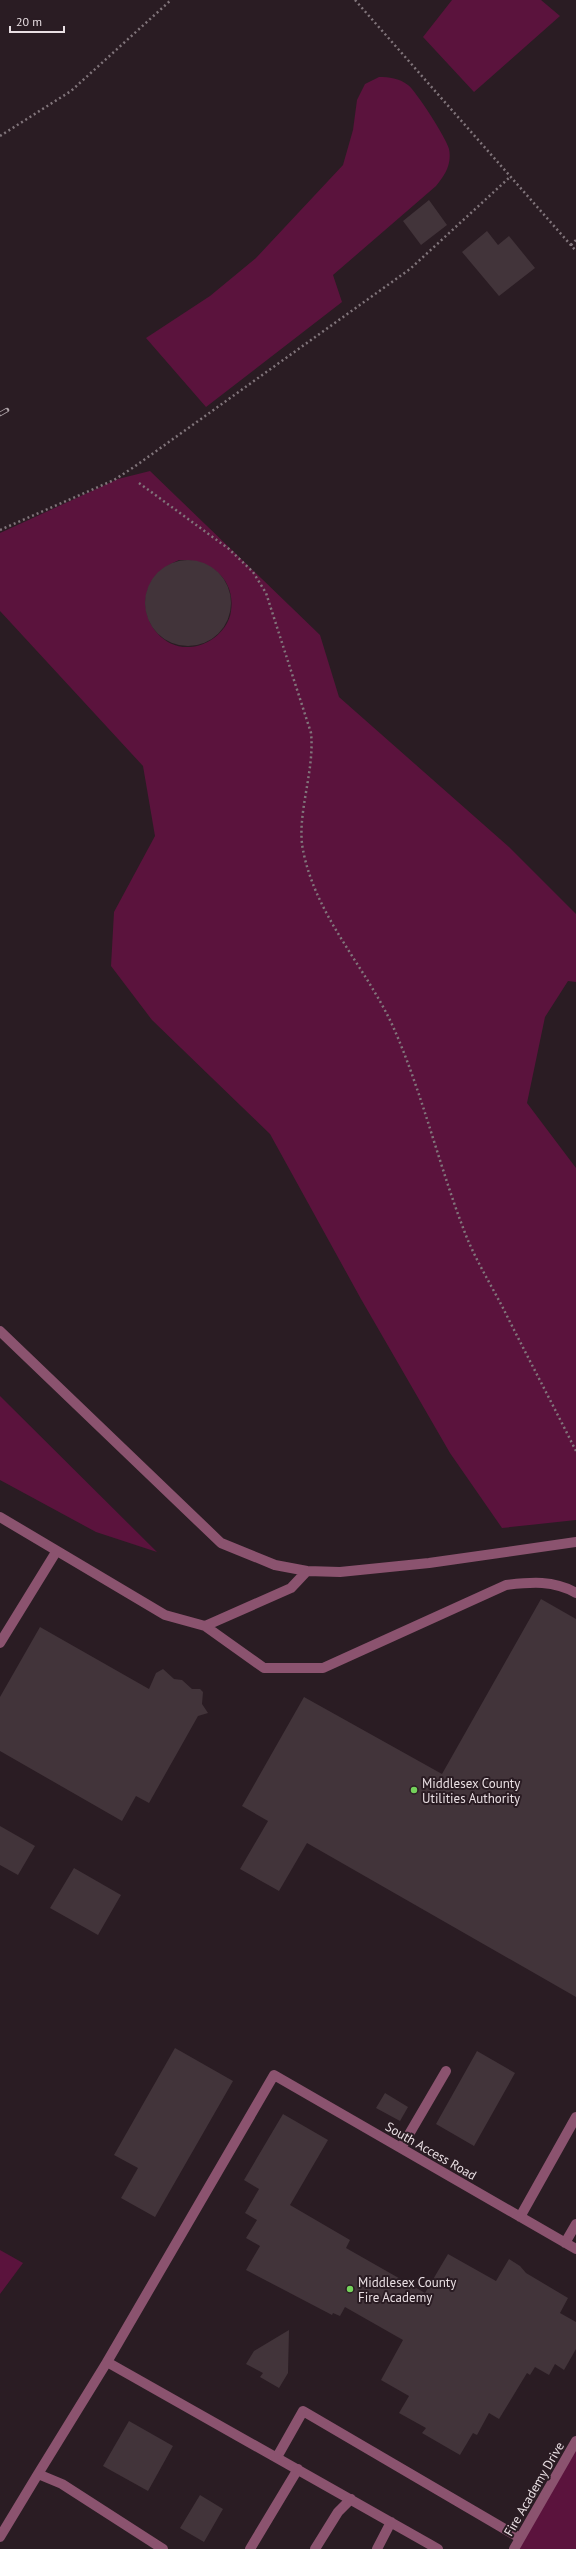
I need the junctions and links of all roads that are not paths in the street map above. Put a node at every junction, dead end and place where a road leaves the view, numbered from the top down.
1 (0, 1331) edge
2 (0, 1518) edge
3 (576, 1542) edge
4 (56, 1552) junction
5 (307, 1571) junction
6 (576, 1593) edge
7 (205, 1626) junction
8 (0, 1643) edge
9 (446, 2071) dead end
10 (576, 2117) edge
11 (401, 2148) junction
12 (520, 2217) junction
13 (576, 2224) edge
14 (565, 2243) junction
15 (576, 2249) edge
16 (107, 2362) junction
17 (576, 2441) edge
18 (277, 2457) junction
19 (298, 2469) junction
20 (38, 2474) junction
21 (351, 2499) junction
22 (392, 2522) junction
23 (0, 2537) edge
24 (520, 2538) junction
25 (163, 2549) edge
26 (250, 2549) edge
27 (315, 2549) edge
28 (377, 2549) edge
29 (438, 2549) edge
30 (514, 2549) edge

1 - 5 lane
2 - 4 lane
3 - 5 lane
4 - 7 lane
4 - 8 lane
5 - 7 lane
6 - 7 lane
9 - 11 lane
10 - 12 lane
11 - 12 lane, South Access Road
11 - 16 lane, South Access Road
12 - 14 lane, South Access Road
13 - 14 lane
14 - 15 lane, South Access Road
16 - 18 lane
16 - 20 lane
17 - 24 lane, Fire Academy Drive
18 - 19 lane
18 - 24 lane
19 - 21 lane
19 - 26 lane
20 - 23 lane
20 - 25 lane
21 - 22 lane
21 - 27 lane
22 - 28 lane
22 - 29 lane
24 - 30 lane, Fire Academy Drive

